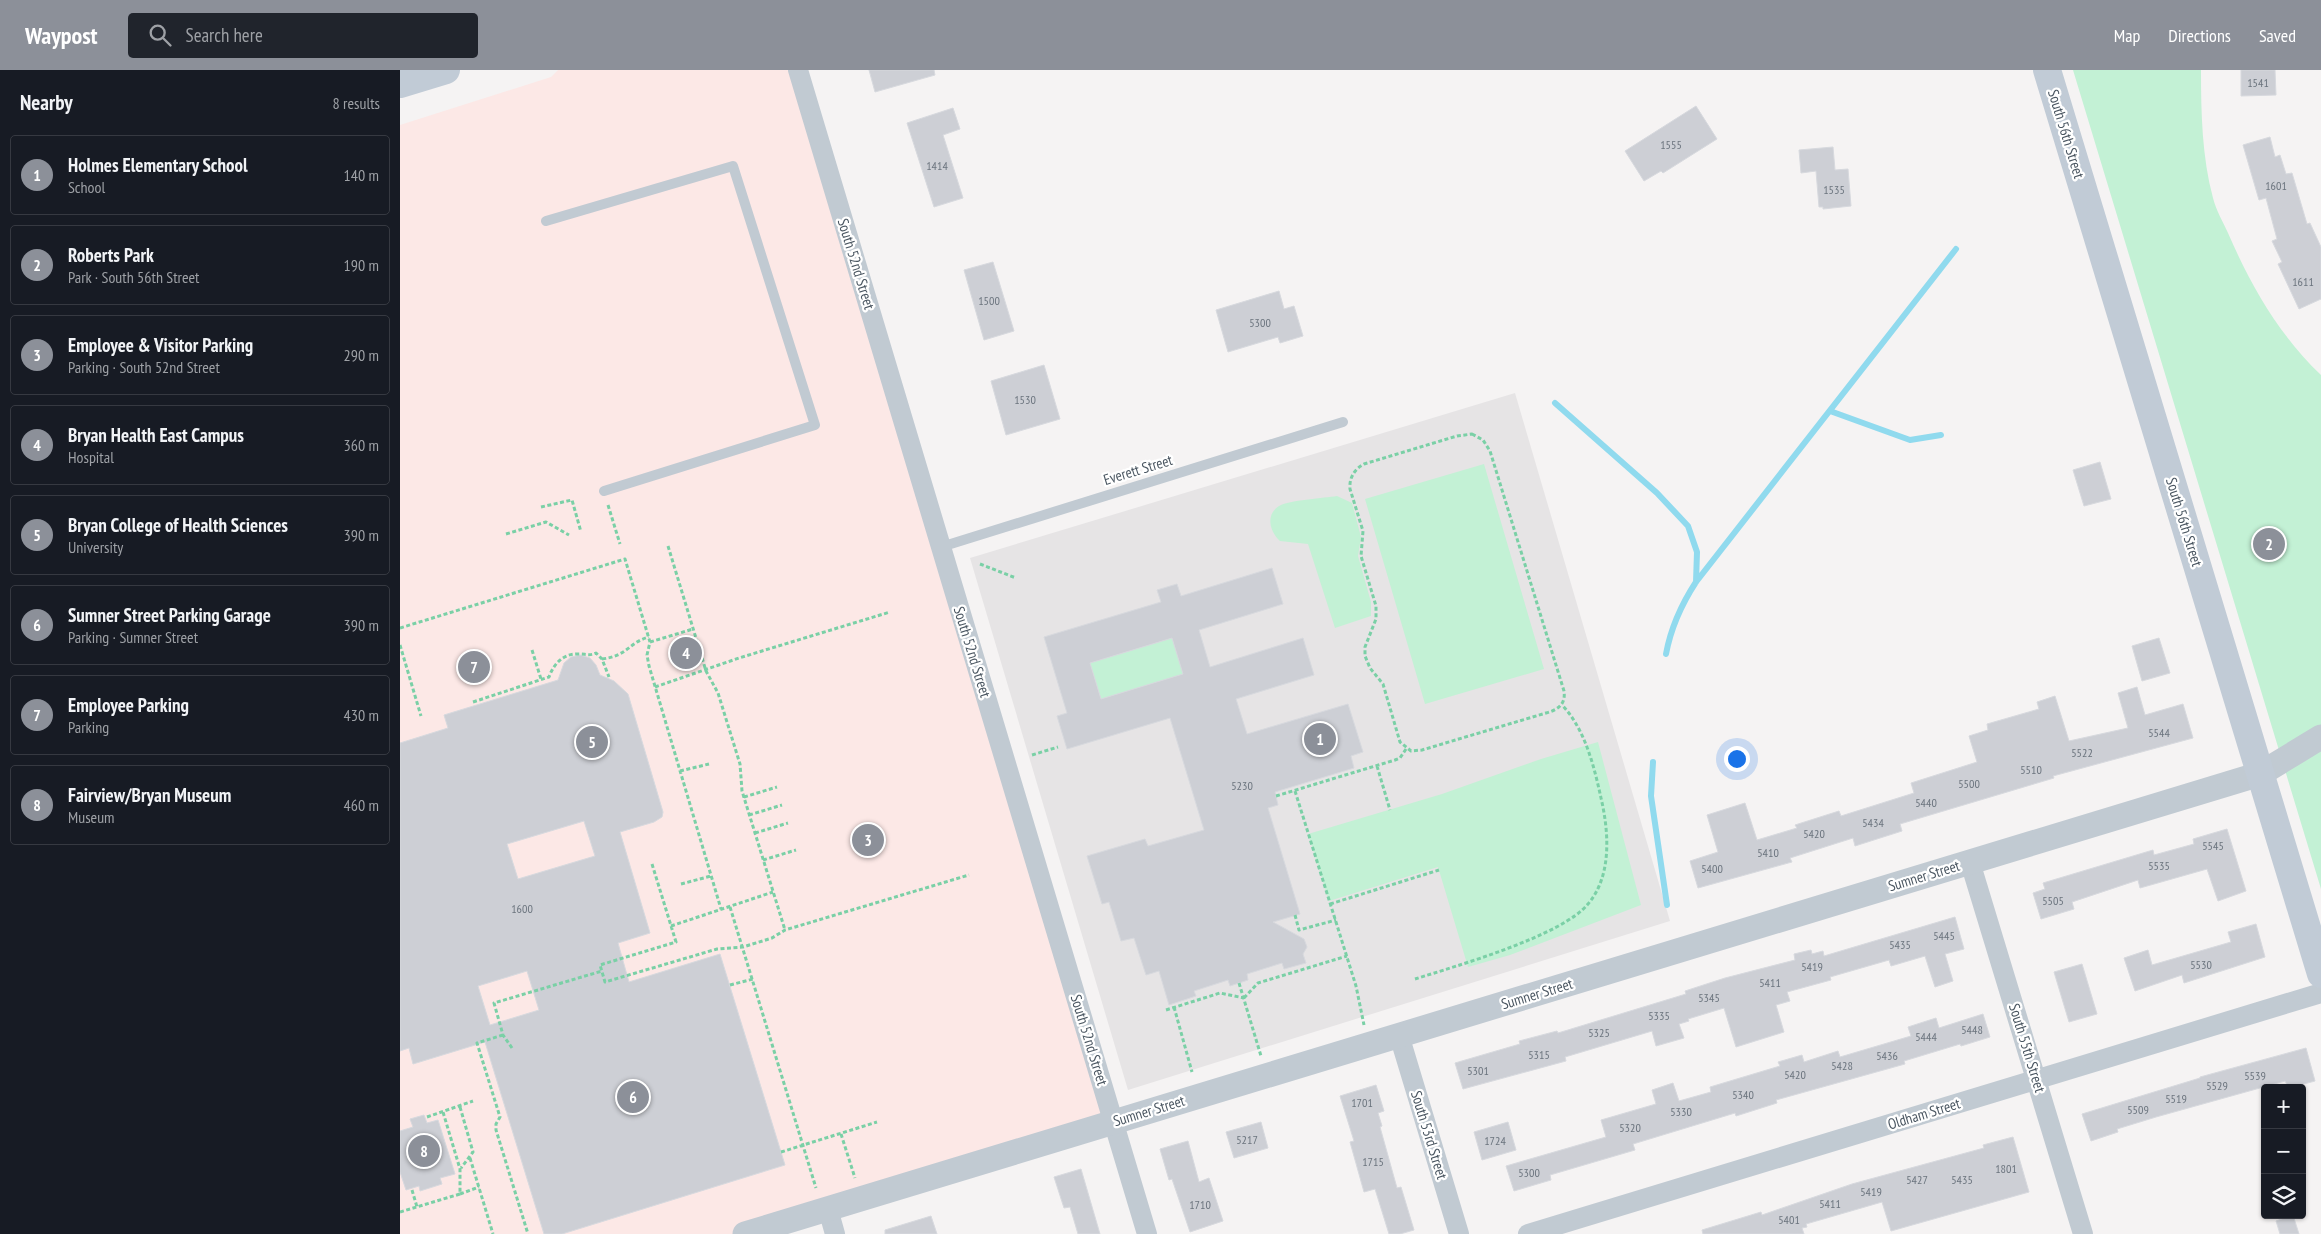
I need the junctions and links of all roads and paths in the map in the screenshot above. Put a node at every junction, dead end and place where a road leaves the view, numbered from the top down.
1 (446, 70) edge
2 (798, 70) edge
3 (2047, 70) edge
4 (400, 84) edge
5 (546, 221) dead end
6 (1343, 422) dead end
7 (604, 491) dead end
8 (608, 504) dead end
9 (541, 507) dead end
10 (581, 532) dead end
11 (506, 534) dead end
12 (569, 535) dead end
13 (620, 544) dead end
14 (668, 546) dead end
15 (941, 547) junction
16 (980, 564) dead end
17 (1016, 578) dead end
18 (890, 612) dead end
19 (400, 628) edge
20 (693, 629) junction
21 (649, 637) junction
22 (650, 642) junction
23 (400, 645) edge
24 (532, 650) dead end
25 (602, 659) junction
26 (706, 671) junction
27 (609, 677) dead end
28 (541, 679) junction
29 (655, 688) junction
30 (473, 702) dead end
31 (1562, 705) junction
32 (421, 716) dead end
33 (2321, 737) edge
34 (1058, 747) dead end
35 (1406, 749) junction
36 (1032, 755) dead end
37 (708, 764) dead end
38 (1376, 766) junction
39 (680, 771) junction
40 (2260, 774) junction
41 (777, 787) dead end
42 (1295, 791) junction
43 (1276, 796) dead end
44 (744, 797) junction
45 (782, 805) dead end
46 (1390, 810) dead end
47 (749, 815) junction
48 (788, 823) dead end
49 (755, 833) junction
50 (796, 850) dead end
51 (763, 860) junction
52 (1970, 862) junction
53 (652, 864) dead end
54 (1439, 870) dead end
55 (969, 875) dead end
56 (711, 876) junction
57 (681, 884) dead end
58 (773, 892) junction
59 (1330, 904) junction
60 (730, 906) junction
61 (721, 909) junction
62 (1294, 915) dead end
63 (1336, 920) junction
64 (671, 926) junction
65 (785, 930) junction
66 (744, 947) junction
67 (1347, 956) junction
68 (602, 971) junction
69 (2321, 974) edge
70 (752, 979) junction
71 (1415, 979) dead end
72 (1239, 983) dead end
73 (730, 985) dead end
74 (2321, 993) edge
75 (1244, 998) junction
76 (1174, 1008) junction
77 (1166, 1010) dead end
78 (503, 1035) junction
79 (1399, 1035) junction
80 (1370, 1044) junction
81 (512, 1048) dead end
82 (1259, 1048) dead end
83 (1192, 1072) dead end
84 (2036, 1080) junction
85 (473, 1101) dead end
86 (460, 1107) junction
87 (442, 1112) junction
88 (427, 1117) dead end
89 (878, 1122) dead end
90 (1113, 1122) junction
91 (841, 1134) junction
92 (803, 1145) junction
93 (781, 1152) dead end
94 (470, 1158) junction
95 (460, 1169) junction
96 (479, 1187) junction
97 (412, 1190) dead end
98 (460, 1194) junction
99 (822, 1199) junction
100 (860, 1199) junction
101 (417, 1207) junction
102 (400, 1212) edge
103 (493, 1234) edge
104 (528, 1234) edge
105 (744, 1234) edge
106 (835, 1234) edge
107 (1147, 1234) edge
108 (1459, 1234) edge
109 (1528, 1234) edge
110 (2083, 1234) edge

1 - 4 main road
2 - 15 street, South 52nd Street
3 - 40 main road, South 56th Street
5 - 7 lane
6 - 15 lane, Everett Street
8 - 13 path
9 - 10 path
11 - 12 path
14 - 20 path
15 - 90 street, South 52nd Street
16 - 17 path
18 - 26 path
19 - 21 path
20 - 22 path
20 - 26 path
21 - 22 path
21 - 25 path
22 - 29 path
23 - 32 path
24 - 28 path
25 - 27 path
25 - 28 path
26 - 29 path
26 - 44 path
28 - 30 path
29 - 39 path
31 - 35 path
31 - 35 path
31 - 71 path
33 - 40 street, Sumner Street
34 - 36 path
35 - 38 path
37 - 39 path
38 - 42 path
38 - 46 path
39 - 56 path
40 - 52 street, Sumner Street
40 - 69 main road, South 56th Street
41 - 44 path
42 - 43 path
42 - 59 path
44 - 47 path
45 - 47 path
47 - 49 path
48 - 49 path
49 - 51 path
50 - 51 path
51 - 58 path
52 - 79 street, Sumner Street
52 - 84 street, South 55th Street
53 - 64 path
54 - 59 path
55 - 65 path
56 - 57 path
56 - 61 path
58 - 60 path
58 - 65 path
59 - 63 path
60 - 61 path
60 - 66 path
61 - 64 path
62 - 63 path
63 - 67 path
64 - 68 path
65 - 66 path
66 - 68 path
66 - 70 path
67 - 75 path
67 - 80 path
68 - 78 path
70 - 73 path
70 - 92 path
72 - 75 path
74 - 84 street, Oldham Street
75 - 76 path
75 - 82 path
76 - 77 path
76 - 83 path
78 - 81 path
78 - 104 path
79 - 80 street, Sumner Street
79 - 108 street, South 53rd Street
80 - 90 street, Sumner Street
84 - 109 street, Oldham Street
84 - 110 street, South 55th Street
85 - 86 path
86 - 87 path
86 - 94 path
87 - 88 path
87 - 95 path
89 - 91 path
90 - 100 street, Sumner Street
90 - 107 street, South 52nd Street
91 - 92 path
91 - 100 path
92 - 93 path
92 - 99 path
94 - 95 path
94 - 96 path
95 - 98 path
96 - 98 path
96 - 103 path
97 - 101 path
98 - 101 path
99 - 100 street, Sumner Street
99 - 105 street, Sumner Street
99 - 106 street
101 - 102 path

